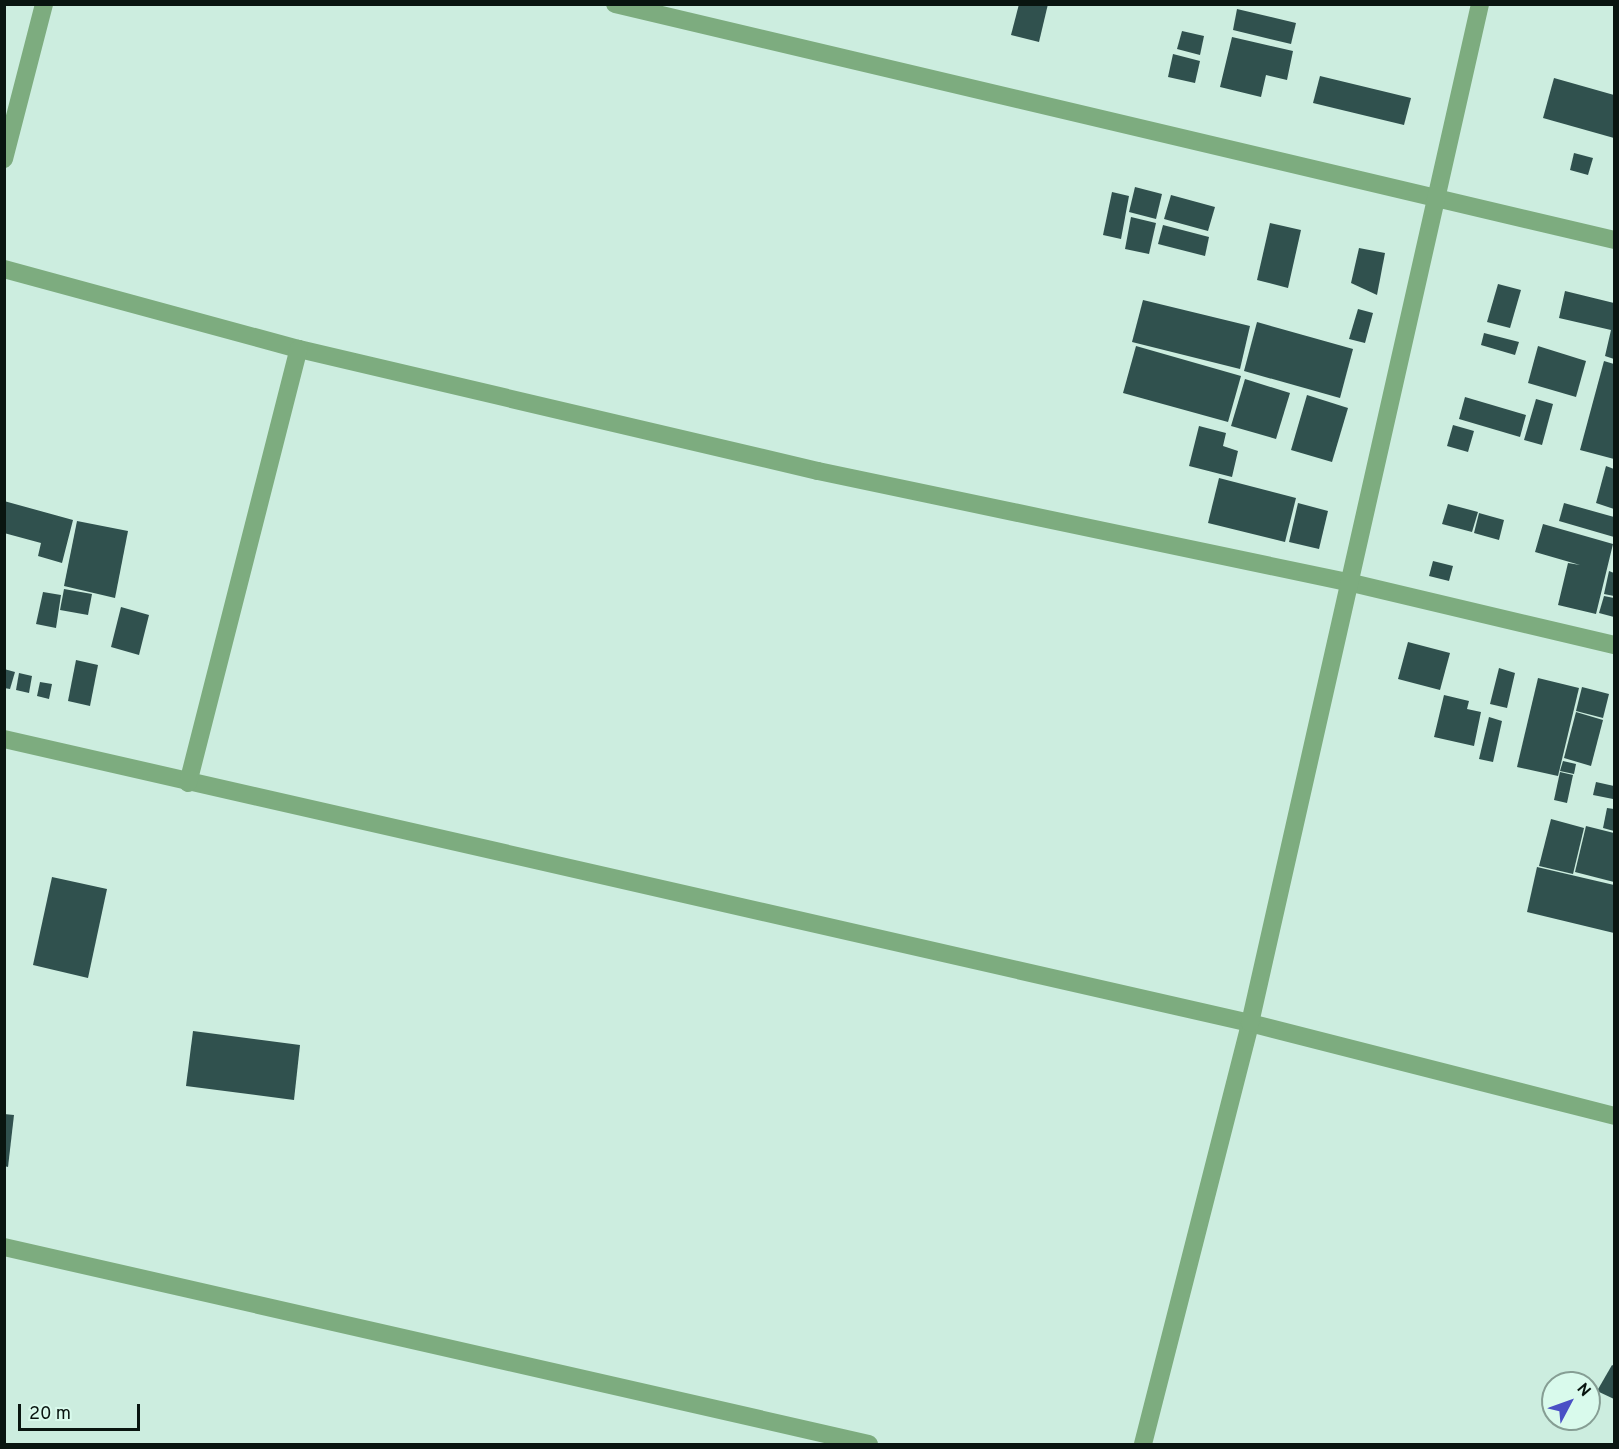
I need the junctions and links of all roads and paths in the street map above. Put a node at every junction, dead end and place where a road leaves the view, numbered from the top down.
1 (44, 4) edge
2 (615, 4) edge
3 (1480, 4) edge
4 (4, 159) edge
5 (1438, 197) junction
6 (1614, 240) edge
7 (4, 269) edge
8 (298, 349) junction
9 (1352, 583) junction
10 (1614, 645) edge
11 (4, 740) edge
12 (188, 783) junction
13 (1250, 1023) junction
14 (1614, 1116) edge
15 (4, 1247) edge
16 (869, 1444) edge
17 (1143, 1444) edge

1 - 4 street
2 - 5 street
3 - 5 street
5 - 6 street
5 - 9 street
7 - 8 street
8 - 9 street
8 - 12 street
9 - 10 street
9 - 13 street
11 - 12 street
12 - 13 street
13 - 14 street
13 - 17 street
15 - 16 street

